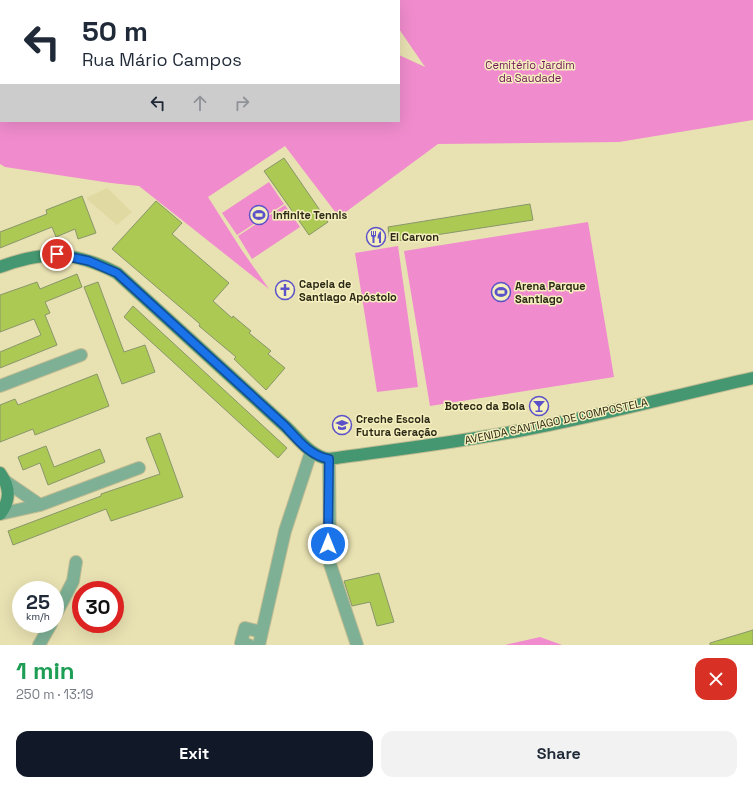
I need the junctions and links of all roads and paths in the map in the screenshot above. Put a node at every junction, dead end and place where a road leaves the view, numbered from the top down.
1 (0, 267) edge
2 (81, 355) dead end
3 (753, 378) edge
4 (0, 386) edge
5 (311, 452) junction
6 (329, 459) junction
7 (139, 468) dead end
8 (3, 477) edge
9 (40, 505) junction
10 (0, 514) edge
11 (76, 562) dead end
12 (64, 598) edge
13 (262, 632) junction
14 (46, 633) edge
15 (39, 645) edge
16 (249, 645) edge
17 (259, 645) edge
18 (357, 645) edge

1 - 5 main road
2 - 4 street
3 - 6 main road, AVENIDA SANTIAGO DE COMPOSTELA
5 - 6 main road, AVENIDA SANTIAGO DE COMPOSTELA
5 - 13 street
6 - 18 street
7 - 9 street
8 - 9 street
8 - 10 main road
9 - 10 street
11 - 12 street
13 - 16 street
13 - 17 street
14 - 15 street

